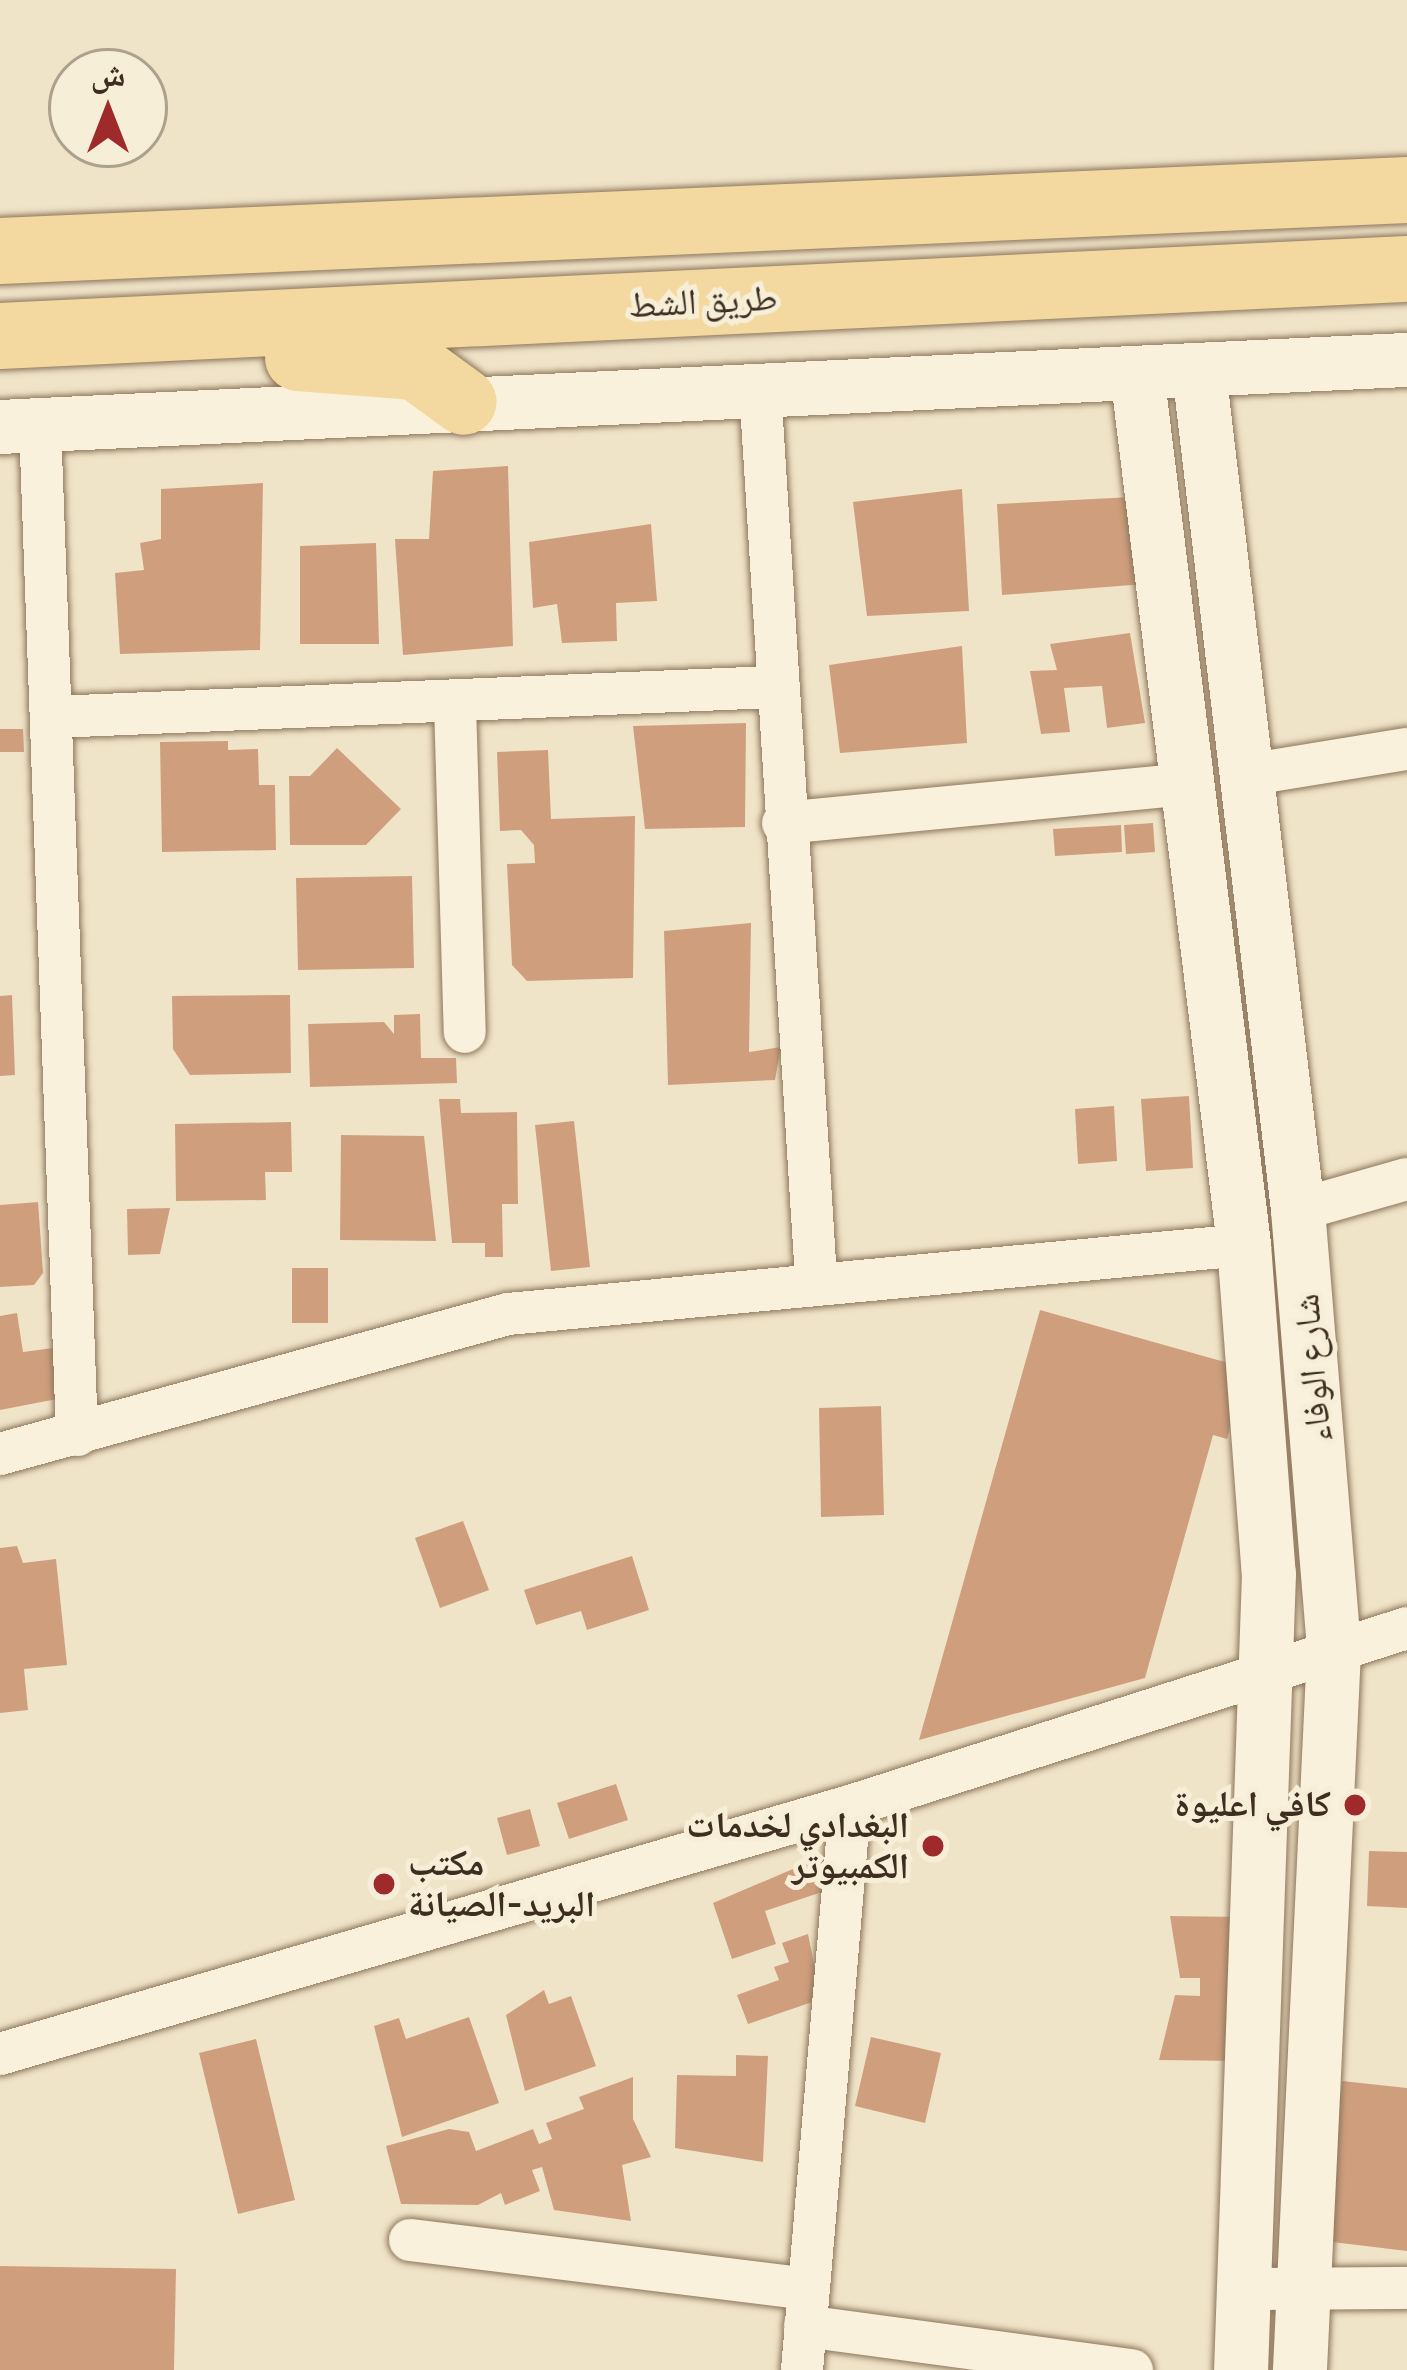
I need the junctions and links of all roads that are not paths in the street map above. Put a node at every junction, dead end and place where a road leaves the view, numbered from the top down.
1 (1407, 190) edge
2 (0, 251) edge
3 (1407, 269) edge
4 (0, 336) edge
5 (0, 356) edge
6 (1407, 360) edge
7 (1199, 371) junction
8 (1137, 374) junction
9 (760, 388) junction
10 (464, 402) junction
11 (20, 426) edge
12 (774, 687) junction
13 (455, 704) junction
14 (54, 717) junction
15 (1407, 749) edge
16 (1246, 775) junction
17 (1191, 784) junction
18 (783, 823) junction
19 (465, 1032) dead end
20 (1407, 1179) edge
21 (1298, 1210) junction
22 (1244, 1245) junction
23 (816, 1277) junction
24 (77, 1435) junction
25 (0, 1454) edge
26 (1407, 1628) edge
27 (1334, 1652) junction
28 (1272, 1673) junction
29 (850, 1806) junction
30 (0, 2054) edge
31 (410, 2240) dead end
32 (1307, 2287) junction
33 (1407, 2288) edge
34 (1246, 2290) junction
35 (806, 2307) junction
36 (802, 2370) edge
37 (1132, 2370) edge
38 (1241, 2370) edge
39 (1300, 2370) edge

1 - 2 main road
3 - 4 main road, طريق الشط
5 - 10 main road
6 - 7 street
7 - 8 street
7 - 16 street, شارع الوفاء
8 - 9 street
8 - 17 street, شارع الوفاء
9 - 10 street
9 - 12 street
10 - 11 street
11 - 14 street
12 - 13 street
12 - 18 street
13 - 14 street
13 - 19 street
14 - 24 street
15 - 16 street
16 - 21 street, شارع الوفاء
17 - 18 street
17 - 22 street, شارع الوفاء
18 - 23 street
20 - 21 street
21 - 27 street, شارع الوفاء
22 - 23 street
22 - 28 street, شارع الوفاء
23 - 24 street
24 - 25 street
26 - 27 street
27 - 28 street
27 - 32 street, شارع الوفاء
28 - 29 street
28 - 34 street, شارع الوفاء
29 - 30 street
29 - 35 street
31 - 35 street
32 - 33 street
32 - 34 street
32 - 39 street, شارع الوفاء
34 - 38 street, شارع الوفاء
35 - 36 street
35 - 37 street

